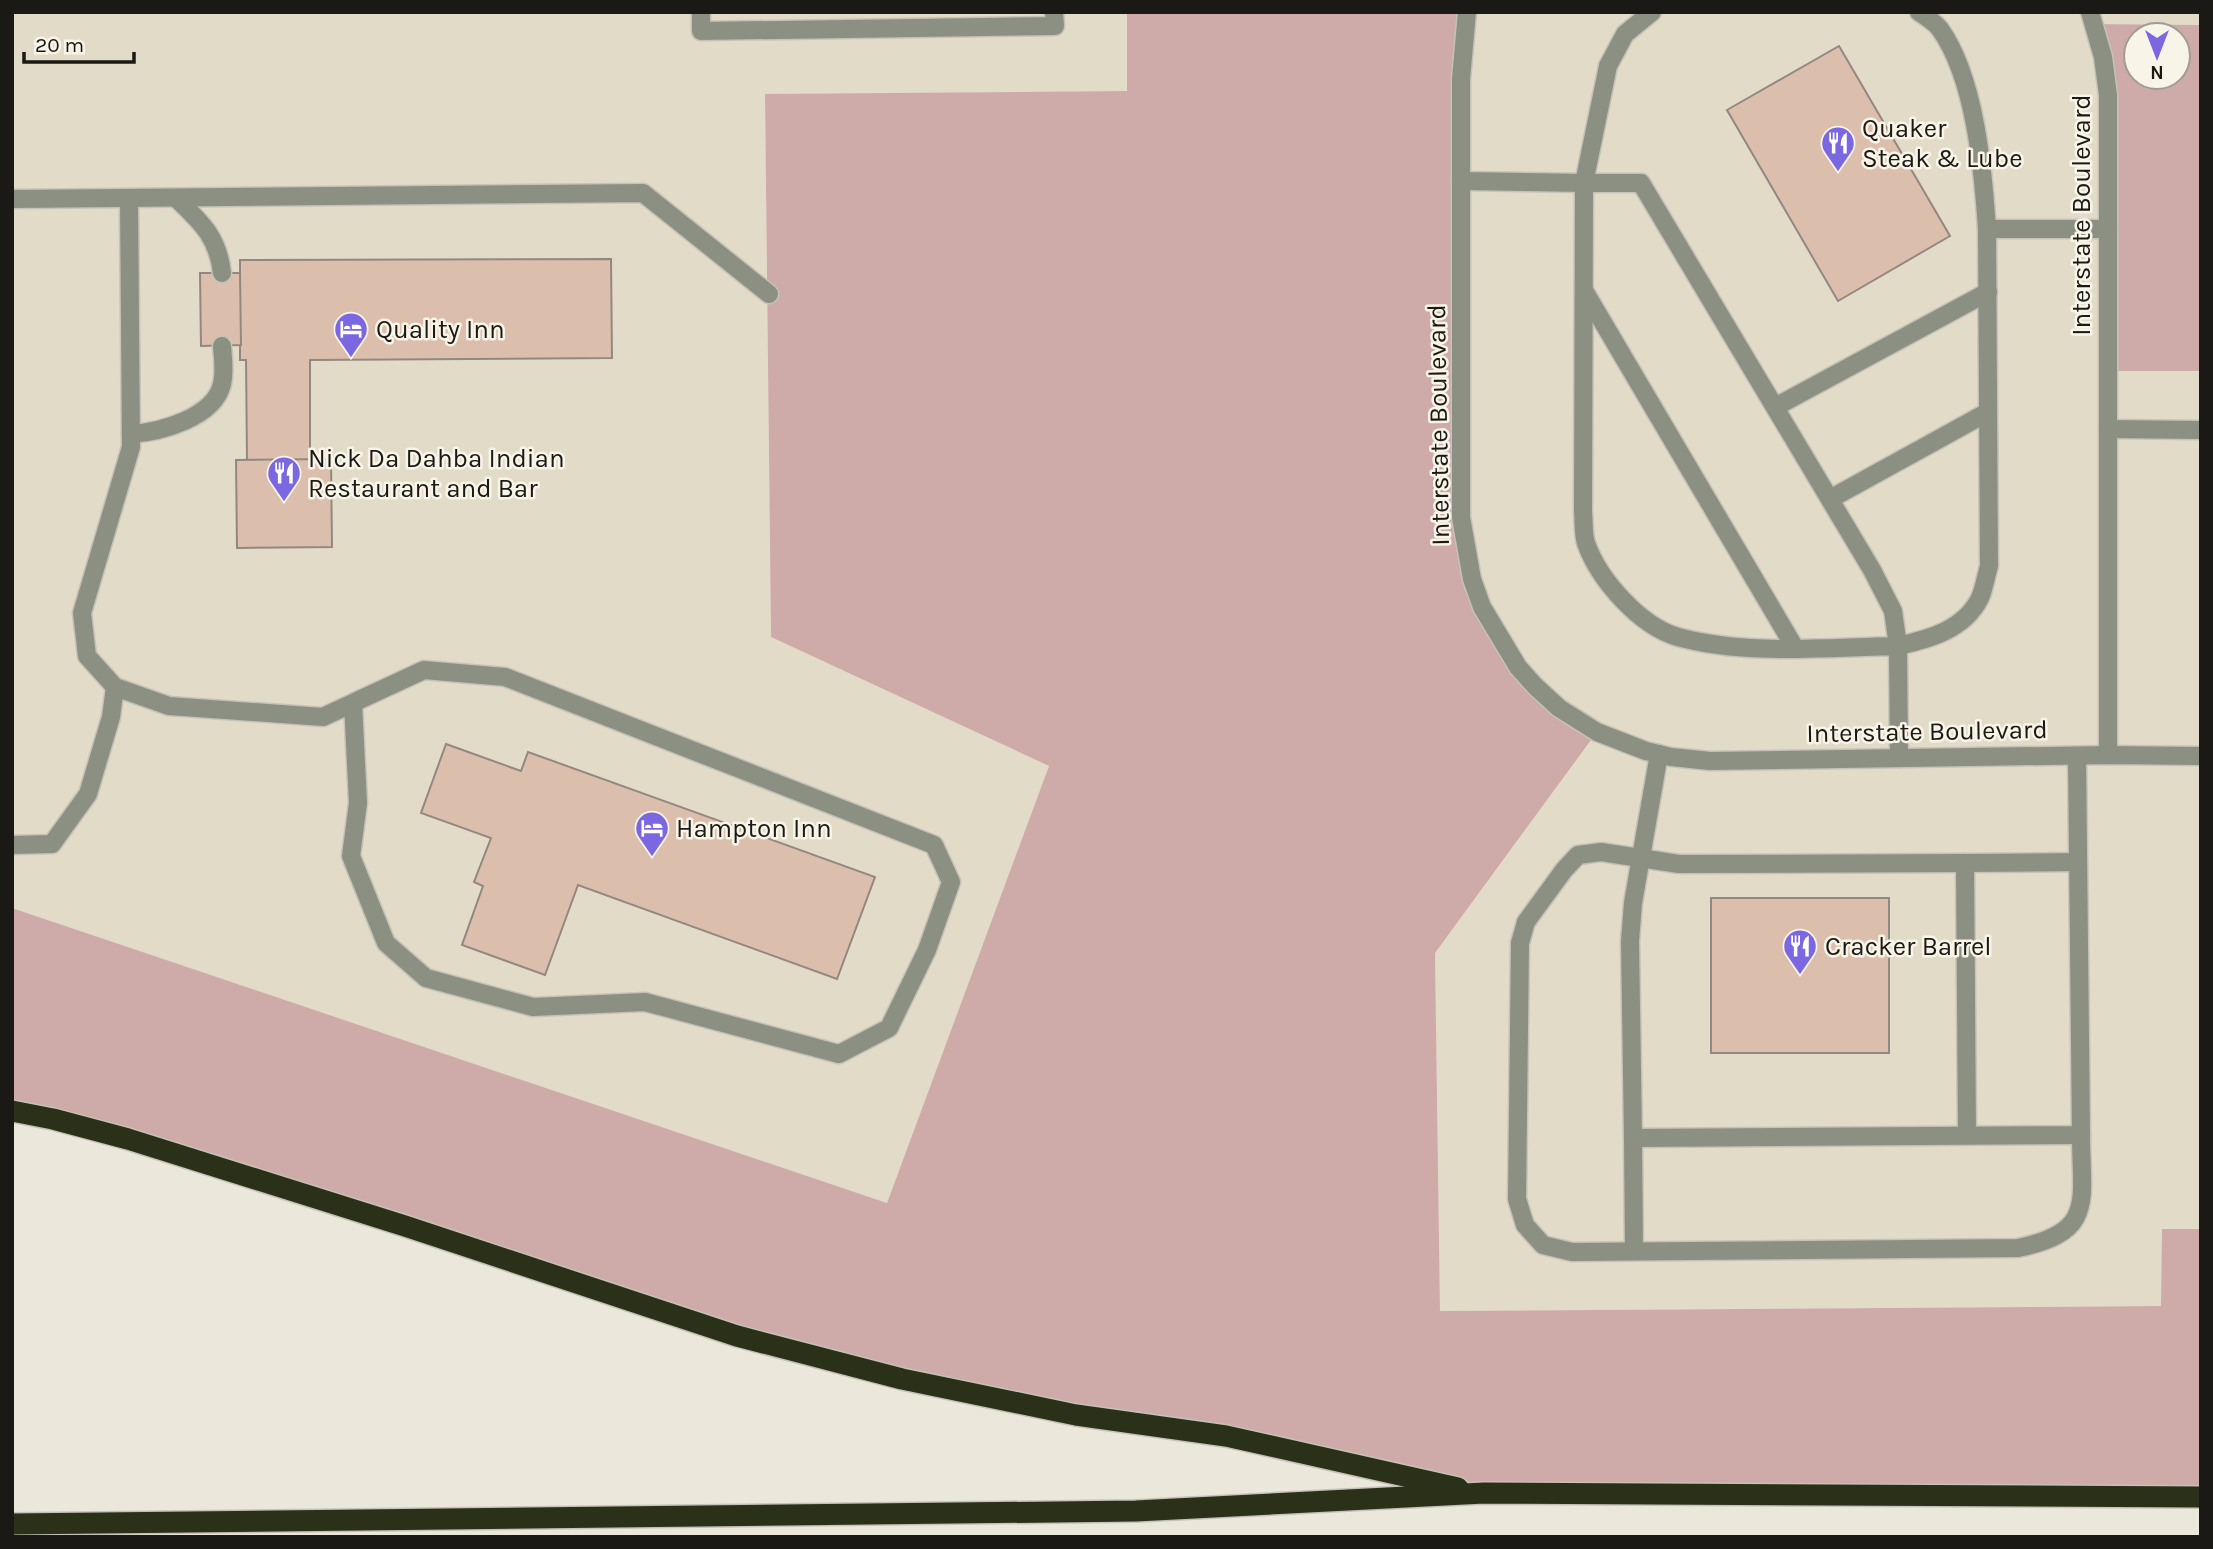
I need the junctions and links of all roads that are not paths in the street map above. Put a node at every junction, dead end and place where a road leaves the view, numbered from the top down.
1 (701, 12) edge
2 (1055, 12) edge
3 (1467, 12) edge
4 (1653, 12) edge
5 (1919, 12) edge
6 (2090, 12) edge
7 (1461, 181) junction
8 (1584, 183) junction
9 (129, 198) junction
10 (176, 198) junction
11 (12, 200) edge
12 (1987, 229) junction
13 (2108, 229) junction
14 (222, 273) dead end
15 (1584, 290) junction
16 (1988, 292) junction
17 (769, 294) dead end
18 (222, 346) dead end
19 (1775, 407) junction
20 (1988, 412) junction
21 (2108, 429) junction
22 (2201, 430) edge
23 (131, 434) junction
24 (1830, 499) junction
25 (1898, 646) junction
26 (1795, 648) junction
27 (115, 687) junction
28 (353, 703) junction
29 (1659, 754) junction
30 (2108, 755) junction
31 (2077, 756) junction
32 (2201, 756) edge
33 (1899, 758) junction
34 (12, 845) edge
35 (1640, 859) junction
36 (2078, 862) junction
37 (1965, 863) junction
38 (12, 1111) edge
39 (1967, 1135) junction
40 (2081, 1135) junction
41 (1633, 1138) junction
42 (1634, 1251) junction
43 (1484, 1493) junction
44 (2201, 1497) edge
45 (12, 1524) edge

1 - 2 street
3 - 7 street, Interstate Boulevard
4 - 8 street
5 - 12 street
6 - 13 street, Interstate Boulevard
7 - 8 street
7 - 29 street, Interstate Boulevard
8 - 15 street
8 - 19 street
9 - 10 street
9 - 11 street
9 - 23 street
10 - 14 street
10 - 17 street
12 - 13 street
12 - 16 street
13 - 21 street, Interstate Boulevard
15 - 26 street
15 - 26 street
16 - 19 street
16 - 20 street
18 - 23 street
19 - 24 street
20 - 24 street
20 - 25 street
21 - 22 street
21 - 30 street, Interstate Boulevard
23 - 27 street
24 - 25 street
25 - 26 street
25 - 33 street
27 - 28 street
27 - 34 street
28 - 28 street
29 - 33 street, Interstate Boulevard
29 - 35 street
30 - 31 street, Interstate Boulevard
30 - 32 street, Interstate Boulevard
31 - 33 street, Interstate Boulevard
31 - 36 street
35 - 37 street
35 - 41 street
35 - 42 street
36 - 37 street
36 - 40 street
37 - 39 street
38 - 43 highway
39 - 40 street
39 - 41 street
40 - 42 street
41 - 42 street
43 - 44 highway
43 - 45 highway

